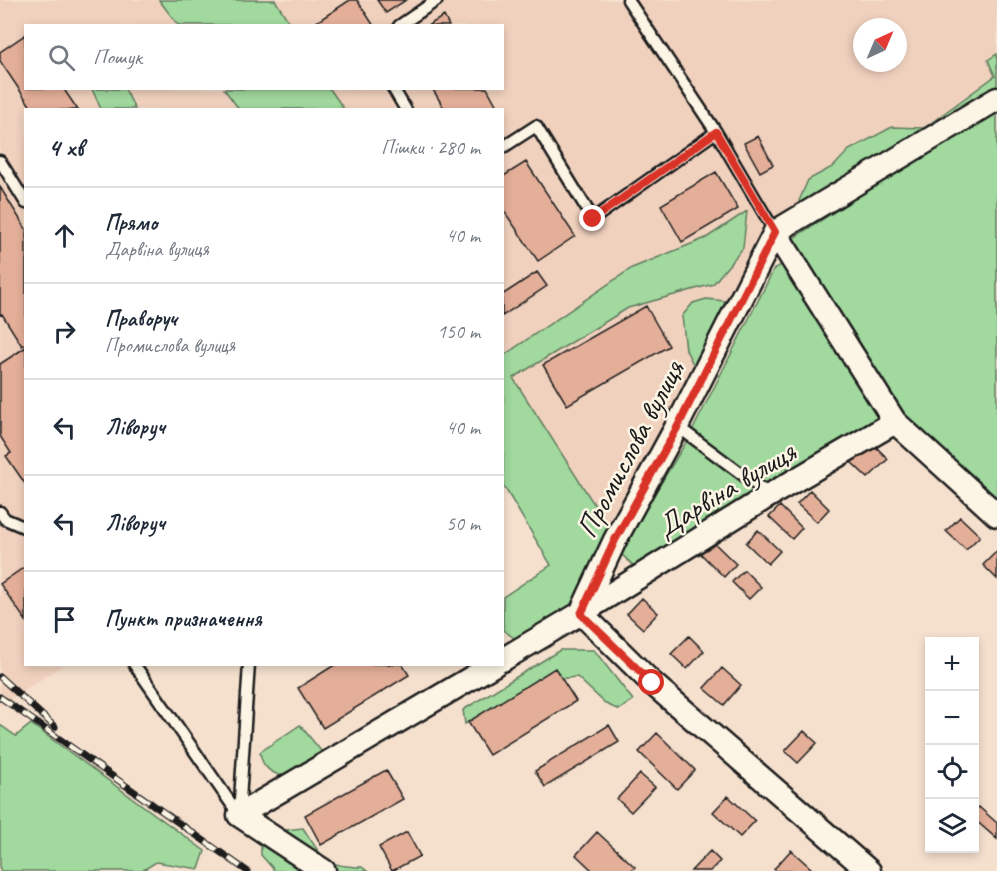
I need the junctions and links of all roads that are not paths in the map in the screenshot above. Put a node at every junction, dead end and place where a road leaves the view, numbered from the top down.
1 (437, 0) edge
2 (628, 0) edge
3 (402, 24) edge
4 (394, 90) edge
5 (997, 99) edge
6 (405, 108) edge
7 (716, 132) junction
8 (504, 147) edge
9 (0, 161) edge
10 (24, 200) edge
11 (775, 232) junction
12 (895, 422) junction
13 (678, 426) junction
14 (770, 495) junction
15 (0, 512) edge
16 (997, 515) edge
17 (24, 527) edge
18 (581, 614) junction
19 (504, 659) edge
20 (135, 666) edge
21 (249, 666) edge
22 (492, 666) edge
23 (239, 815) junction
24 (324, 871) edge
25 (869, 871) edge

1 - 3 lane
2 - 7 lane
4 - 6 lane
5 - 11 street
7 - 8 lane
7 - 11 lane
9 - 10 lane
11 - 12 street
11 - 13 street, Промислова вулиця
12 - 14 street, Дарвіна вулиця
12 - 16 street
13 - 14 lane
13 - 18 street, Промислова вулиця
14 - 18 street, Дарвіна вулиця
15 - 17 lane
18 - 19 street
18 - 25 street
20 - 23 lane
21 - 23 lane
22 - 23 street
23 - 24 street

